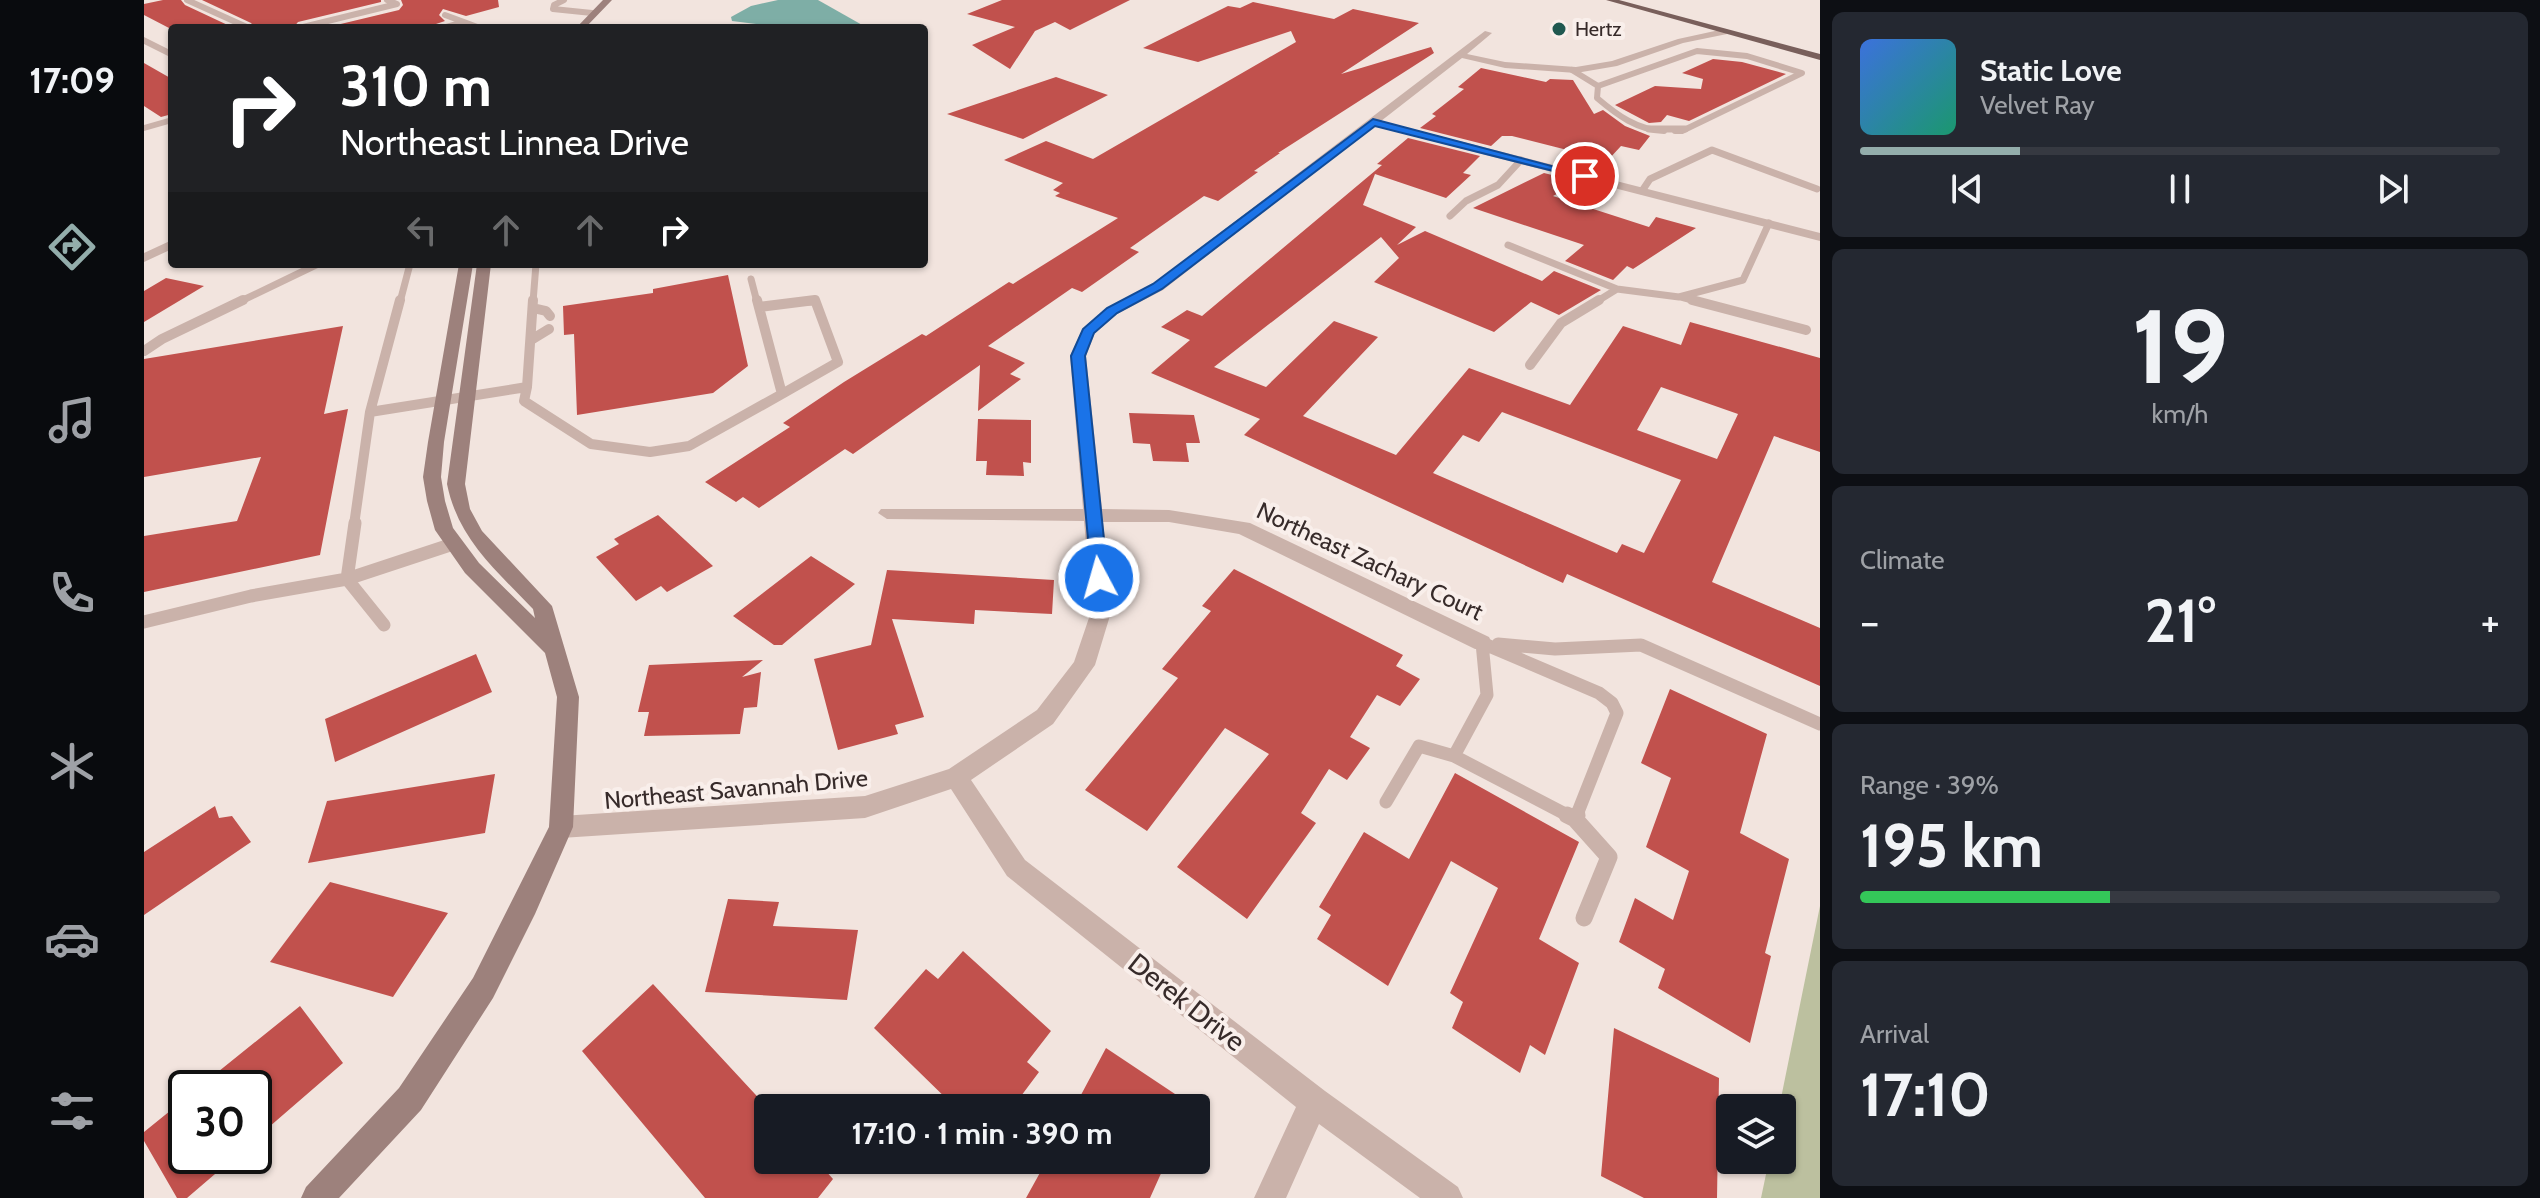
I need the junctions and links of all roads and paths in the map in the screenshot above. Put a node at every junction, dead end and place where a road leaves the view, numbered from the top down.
1 (187, 0) edge
2 (387, 0) edge
3 (564, 0) edge
4 (608, 0) edge
5 (1610, 0) edge
6 (592, 13) junction
7 (445, 15) dead end
8 (464, 22) junction
9 (240, 24) edge
10 (315, 24) edge
11 (457, 24) edge
12 (469, 24) edge
13 (583, 24) edge
14 (1724, 32) junction
15 (1488, 33) dead end
16 (144, 40) edge
17 (168, 53) edge
18 (1461, 55) junction
19 (168, 56) edge
20 (1634, 57) junction
21 (1820, 57) edge
22 (158, 58) dead end
23 (1661, 64) junction
24 (1820, 66) edge
25 (1572, 70) junction
26 (1598, 86) junction
27 (168, 121) edge
28 (1373, 122) junction
29 (144, 128) edge
30 (1521, 160) junction
31 (1817, 189) dead end
32 (1642, 191) junction
33 (1450, 216) dead end
34 (1769, 223) junction
35 (1820, 237) edge
36 (1508, 245) dead end
37 (168, 246) edge
38 (144, 258) edge
39 (310, 268) edge
40 (409, 268) edge
41 (465, 268) edge
42 (483, 268) edge
43 (536, 268) edge
44 (751, 279) dead end
45 (1617, 289) junction
46 (1679, 297) junction
47 (759, 307) junction
48 (533, 308) junction
49 (550, 316) dead end
50 (549, 329) dead end
51 (1806, 330) dead end
52 (531, 340) junction
53 (144, 351) edge
54 (1530, 365) dead end
55 (527, 387) junction
56 (782, 394) junction
57 (466, 396) junction
58 (443, 399) junction
59 (370, 412) junction
60 (887, 513) dead end
61 (1092, 516) junction
62 (453, 544) junction
63 (347, 579) junction
64 (144, 622) edge
65 (384, 625) dead end
66 (1482, 643) junction
67 (554, 650) junction
68 (1820, 724) edge
69 (1454, 756) junction
70 (956, 777) junction
71 (1386, 802) dead end
72 (1575, 819) junction
73 (561, 827) junction
74 (1584, 918) dead end
75 (1314, 1102) junction
76 (317, 1198) edge
77 (1270, 1198) edge
78 (1447, 1198) edge

1 - 9 lane
2 - 10 lane
3 - 6 lane
4 - 6 street
5 - 14 main road
6 - 13 street
7 - 8 lane
8 - 11 lane
8 - 12 lane
14 - 20 street
14 - 21 main road
14 - 24 main road
15 - 18 street, Northeast Savannah Drive
16 - 17 street
18 - 25 street
18 - 28 street, Northeast Savannah Drive
19 - 22 street
20 - 23 lane
20 - 25 street
23 - 26 lane
23 - 26 lane
25 - 26 lane
27 - 29 street
28 - 30 street
28 - 61 street, Northeast Savannah Drive
30 - 32 street
30 - 33 lane
31 - 32 lane
32 - 34 street
34 - 35 street
34 - 46 lane
36 - 45 lane
37 - 38 street
39 - 53 lane
40 - 59 lane
41 - 58 street
42 - 57 street
43 - 48 lane
44 - 47 lane
45 - 46 lane
45 - 54 lane
46 - 51 lane
47 - 56 lane
47 - 56 lane
48 - 49 lane
48 - 52 lane
50 - 52 lane
52 - 55 lane
55 - 56 lane
55 - 57 lane
57 - 58 lane
57 - 67 street
58 - 59 lane
58 - 62 street
59 - 63 lane
60 - 61 street, Northeast Zachary Court
61 - 66 street, Northeast Zachary Court
61 - 70 street, Northeast Savannah Drive
62 - 63 lane
62 - 67 street
63 - 64 lane
63 - 65 lane
66 - 68 lane
66 - 69 lane
66 - 72 lane
67 - 73 street
69 - 71 lane
69 - 72 lane
70 - 73 street, Northeast Savannah Drive
70 - 75 street, Derek Drive
72 - 74 lane
73 - 76 street
75 - 77 street
75 - 78 street, Derek Drive

